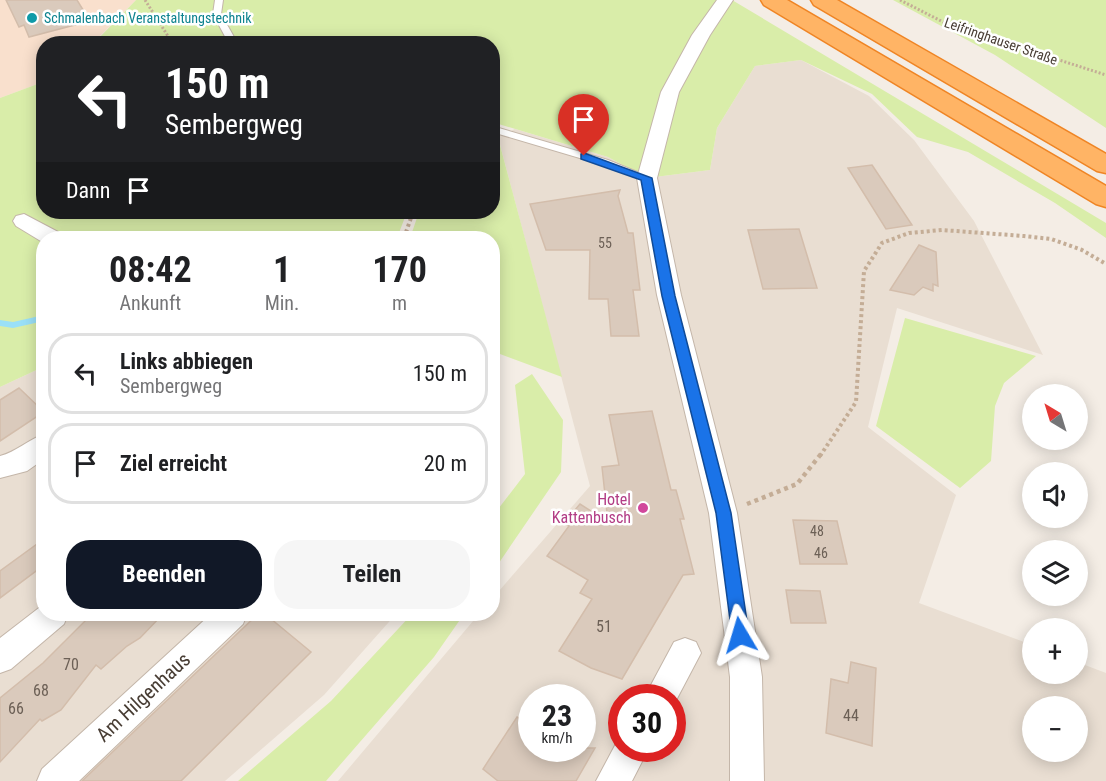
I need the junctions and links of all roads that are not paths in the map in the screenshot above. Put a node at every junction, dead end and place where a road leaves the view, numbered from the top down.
1 (219, 0) edge
2 (725, 0) edge
3 (772, 0) edge
4 (822, 0) edge
5 (229, 36) edge
6 (500, 131) edge
7 (1106, 165) edge
8 (647, 178) junction
9 (1106, 198) edge
10 (24, 221) dead end
11 (40, 231) edge
12 (36, 450) edge
13 (0, 467) edge
14 (45, 621) edge
15 (225, 621) edge
16 (685, 653) dead end
17 (0, 658) edge
18 (668, 684) edge
19 (624, 762) edge
20 (54, 781) edge
21 (613, 781) edge
22 (747, 781) edge

1 - 5 lane
2 - 8 street
3 - 9 highway
4 - 7 highway
6 - 8 lane
8 - 22 street
10 - 11 street
12 - 13 street
14 - 17 street
15 - 20 street, Am Hilgenhaus
16 - 18 street
19 - 21 street

